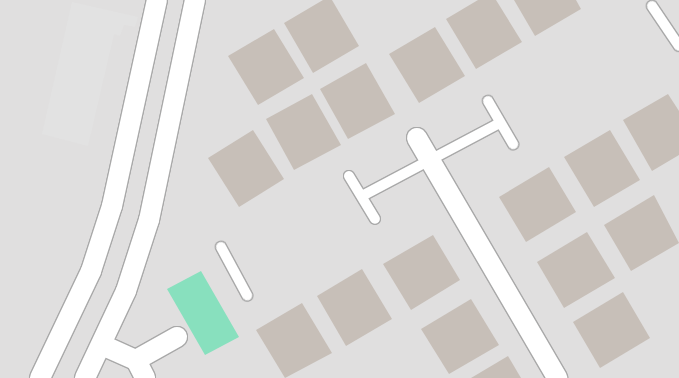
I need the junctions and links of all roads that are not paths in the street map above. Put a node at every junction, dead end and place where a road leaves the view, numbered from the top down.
1 (157, 0) edge
2 (195, 0) edge
3 (652, 6) dead end
4 (679, 46) edge
5 (488, 102) dead end
6 (498, 124) junction
7 (417, 138) dead end
8 (513, 144) dead end
9 (429, 159) junction
10 (349, 176) dead end
11 (362, 196) junction
12 (375, 220) dead end
13 (221, 247) dead end
14 (247, 295) dead end
15 (177, 337) dead end
16 (102, 345) junction
17 (136, 360) junction
18 (40, 378) edge
19 (85, 378) edge
20 (145, 378) edge
21 (557, 378) edge

1 - 18 street
2 - 16 street
3 - 4 lane
5 - 6 lane
6 - 8 lane
6 - 9 lane
7 - 9 street
9 - 11 lane
9 - 21 street
10 - 11 lane
11 - 12 lane
13 - 14 lane
15 - 17 street
16 - 17 street
16 - 19 street
17 - 20 street

